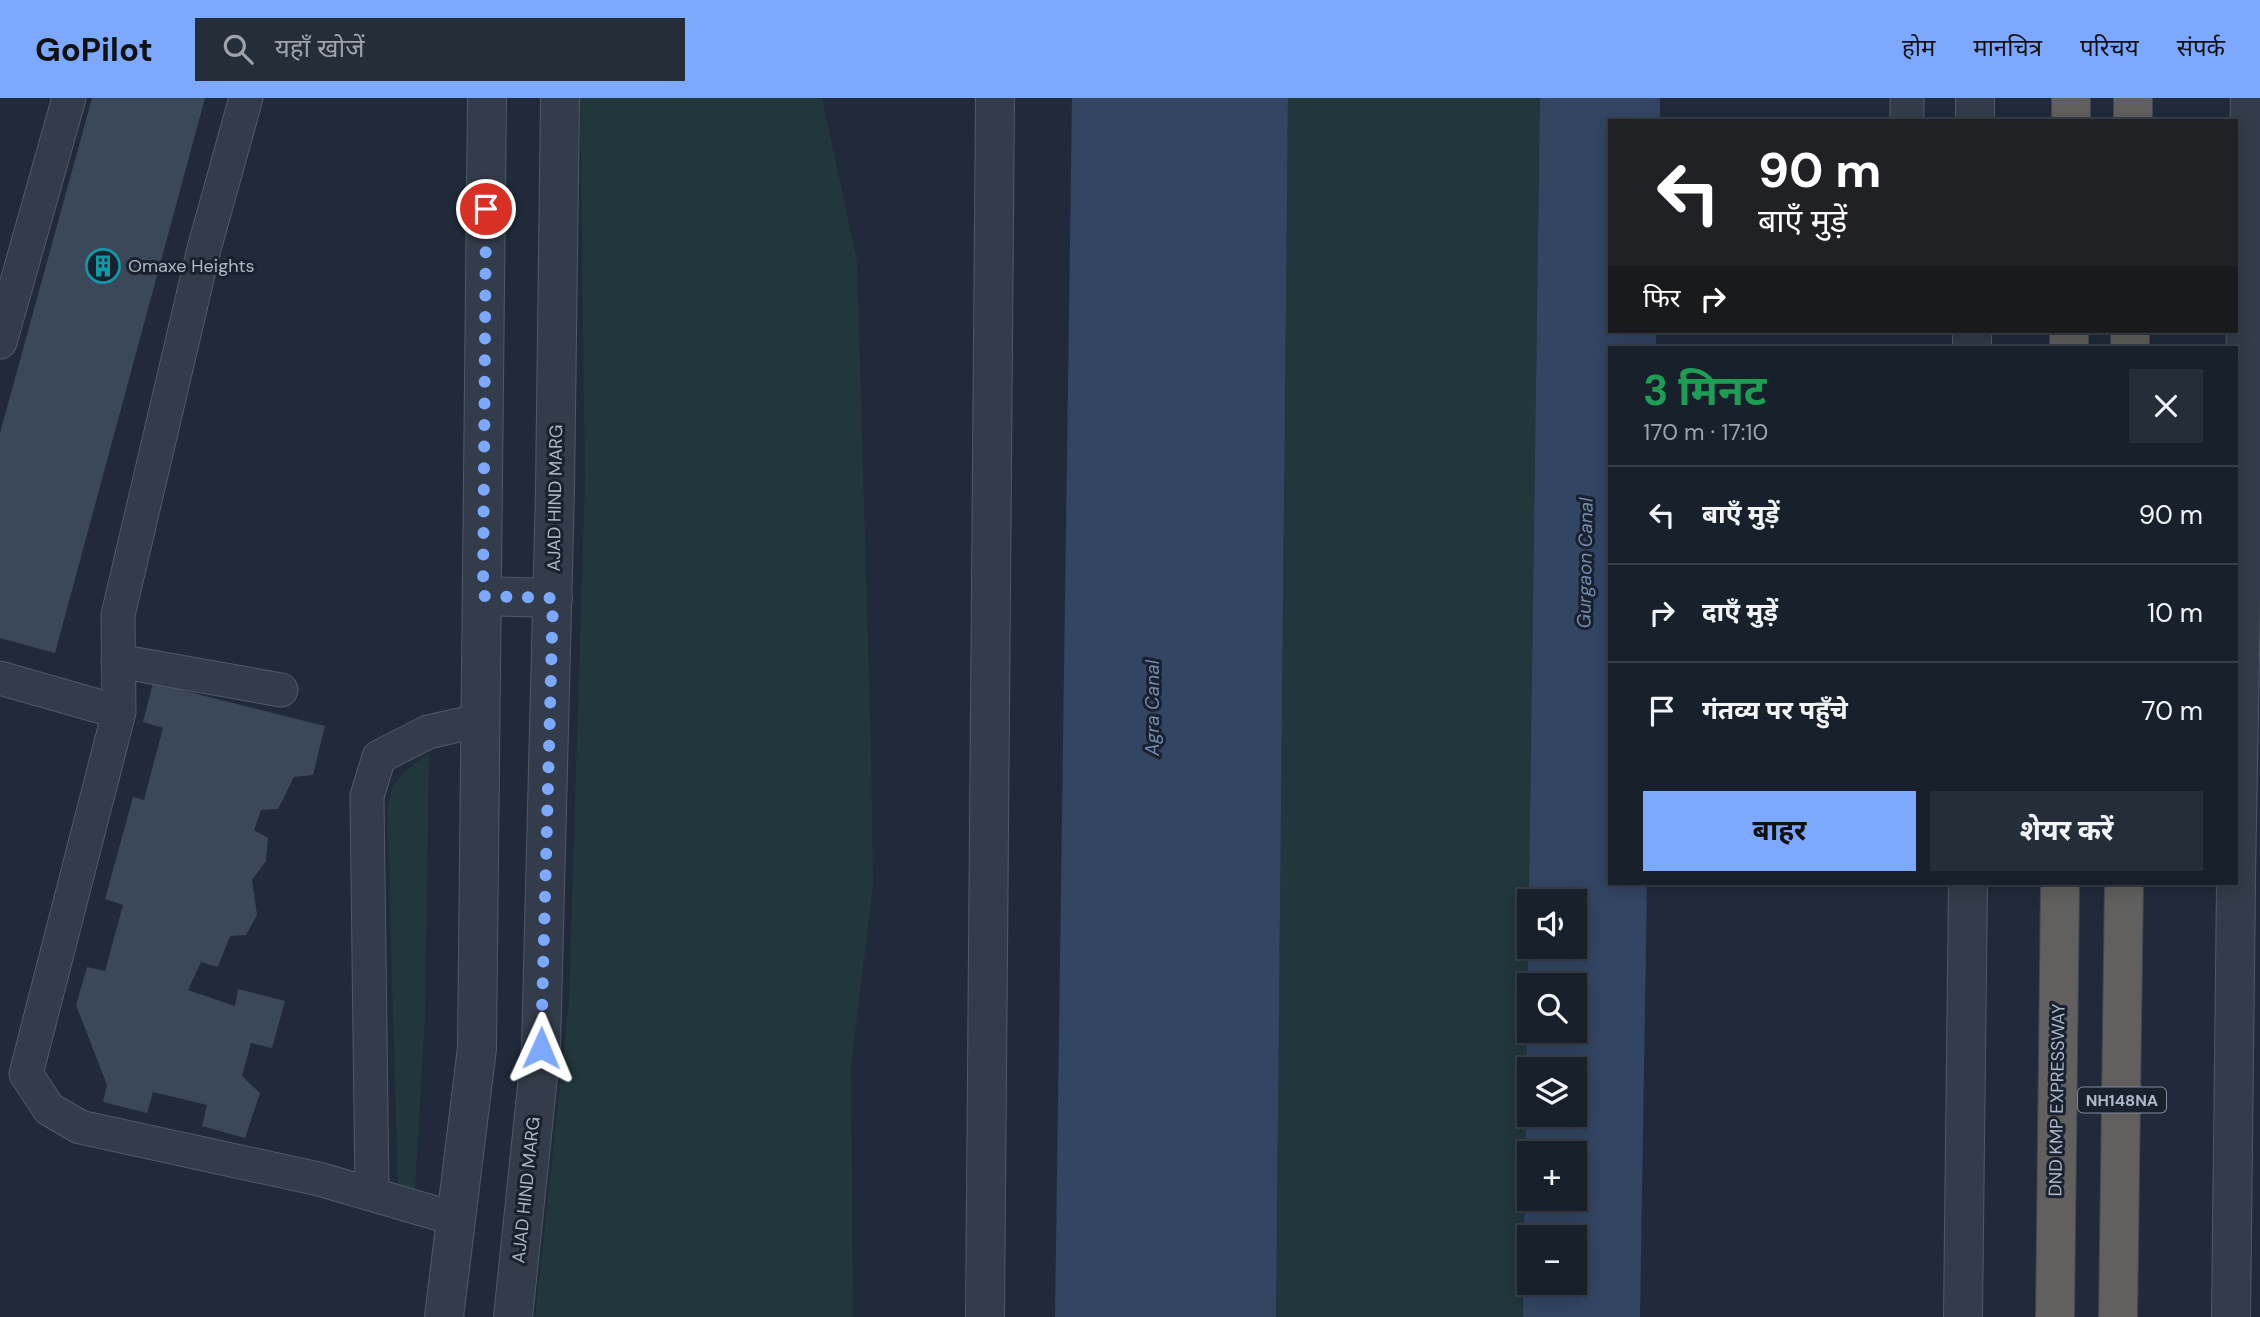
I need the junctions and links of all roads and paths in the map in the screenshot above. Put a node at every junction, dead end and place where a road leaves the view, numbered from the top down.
1 (69, 98) edge
2 (246, 98) edge
3 (487, 98) edge
4 (561, 98) edge
5 (995, 98) edge
6 (1907, 98) edge
7 (1975, 98) edge
8 (2071, 98) edge
9 (2133, 98) edge
10 (2250, 98) edge
11 (1907, 119) edge
12 (1975, 119) edge
13 (2071, 119) edge
14 (2133, 119) edge
15 (0, 342) edge
16 (483, 596) junction
17 (553, 598) junction
18 (118, 661) junction
19 (0, 678) edge
20 (281, 691) dead end
21 (119, 712) junction
22 (481, 720) junction
23 (2238, 766) edge
24 (1968, 885) edge
25 (2060, 885) edge
26 (2124, 885) edge
27 (2236, 885) edge
28 (372, 1193) junction
29 (456, 1219) junction
30 (444, 1317) edge
31 (513, 1317) edge
32 (985, 1317) edge
33 (1963, 1317) edge
34 (2055, 1317) edge
35 (2118, 1317) edge
36 (2231, 1317) edge

1 - 15 street
2 - 18 street
3 - 16 street
4 - 17 street, AJAD HIND MARG
5 - 32 street
6 - 11 street
7 - 12 street
8 - 13 highway
9 - 14 highway
10 - 23 street
16 - 17 street
16 - 22 street
17 - 31 street, AJAD HIND MARG
18 - 20 street
18 - 21 street
19 - 21 street
21 - 28 street
22 - 28 street
22 - 29 street
24 - 33 street
25 - 34 highway, DND KMP EXPRESSWAY / NH148NA
26 - 35 highway, NH148NA
27 - 36 street
28 - 29 street
29 - 30 street

